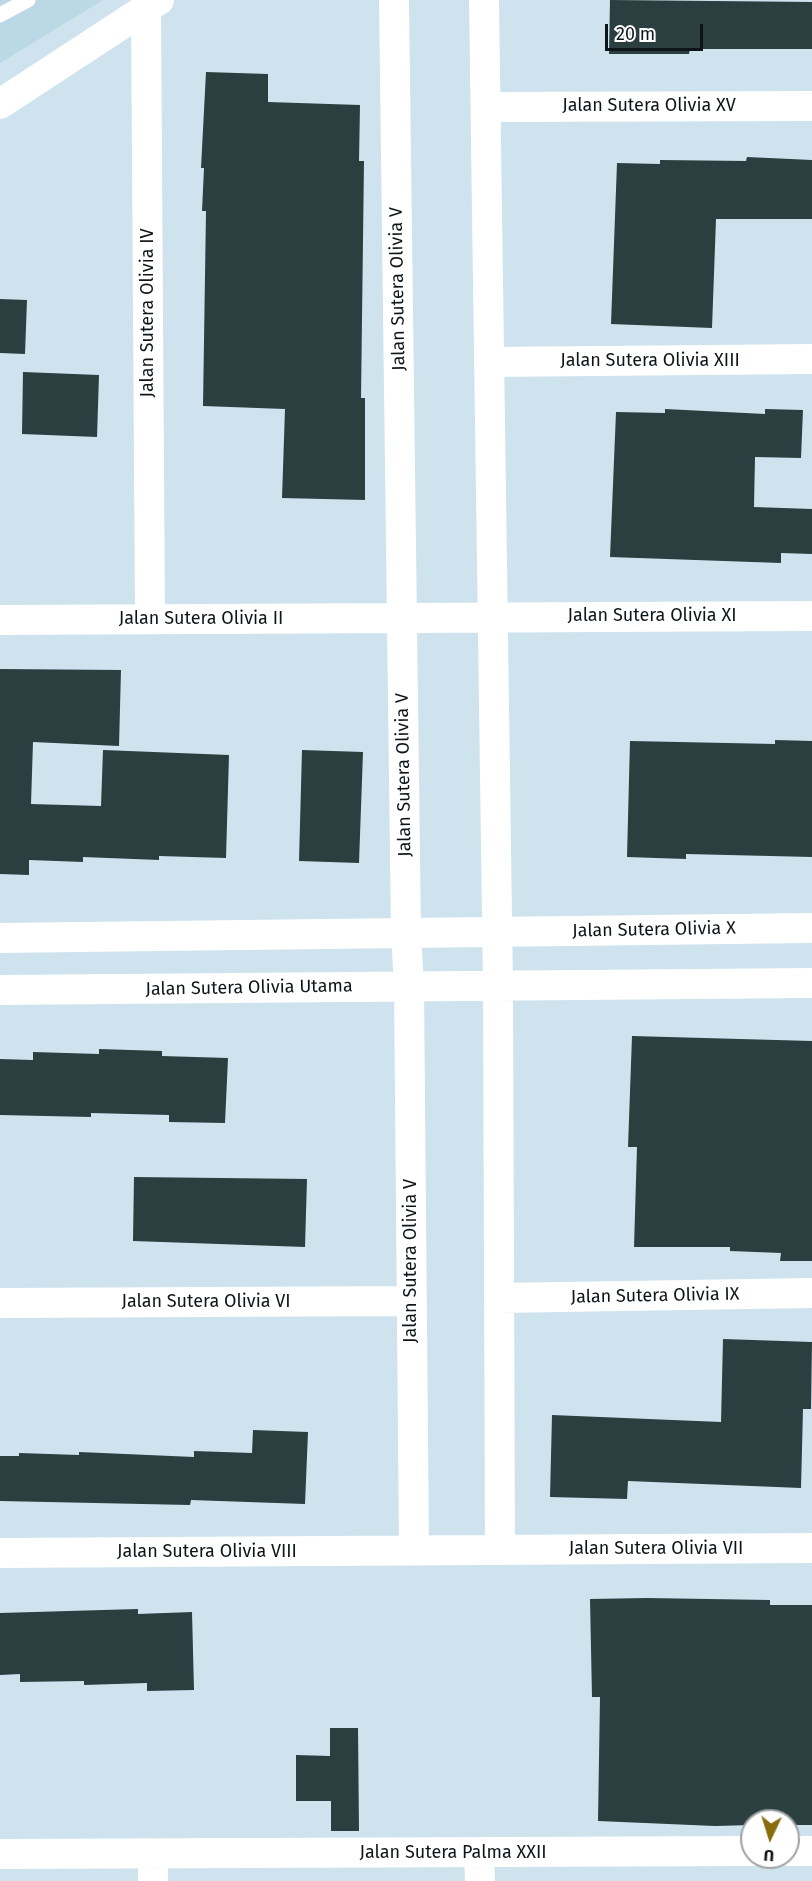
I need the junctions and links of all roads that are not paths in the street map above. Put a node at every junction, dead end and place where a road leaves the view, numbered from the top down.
1 (28, 0) edge
2 (394, 0) edge
3 (484, 0) edge
4 (152, 4) edge
5 (0, 15) edge
6 (0, 104) edge
7 (812, 106) edge
8 (486, 107) junction
9 (812, 359) edge
10 (489, 362) junction
11 (812, 616) edge
12 (492, 617) junction
13 (402, 618) junction
14 (150, 619) junction
15 (0, 620) edge
16 (812, 928) edge
17 (495, 932) junction
18 (406, 933) junction
19 (0, 938) edge
20 (812, 982) edge
21 (409, 986) junction
22 (498, 986) junction
23 (0, 990) edge
24 (812, 1293) edge
25 (499, 1298) junction
26 (412, 1301) junction
27 (0, 1303) edge
28 (812, 1548) edge
29 (414, 1550) junction
30 (500, 1550) junction
31 (0, 1553) edge
32 (740, 1852) edge
33 (0, 1854) edge
34 (153, 1867) edge
35 (479, 1867) edge
36 (61, 1868) edge

1 - 5 lane
2 - 13 street, Jalan Sutera Olivia V
3 - 8 street
4 - 6 street
4 - 14 street, Jalan Sutera Olivia IV
7 - 8 street, Jalan Sutera Olivia XV
8 - 10 street
9 - 10 street, Jalan Sutera Olivia XIII
10 - 12 street
11 - 12 street, Jalan Sutera Olivia XI
12 - 13 street, Jalan Sutera Olivia XI
12 - 17 street
13 - 14 street, Jalan Sutera Olivia II
13 - 18 street, Jalan Sutera Olivia V
14 - 15 street, Jalan Sutera Olivia II
16 - 17 street, Jalan Sutera Olivia X
17 - 18 street
17 - 22 street
18 - 19 street
18 - 21 street, Jalan Sutera Olivia V
20 - 22 street
21 - 22 street, Jalan Sutera Olivia Utama
21 - 23 street, Jalan Sutera Olivia Utama
21 - 26 street, Jalan Sutera Olivia V
22 - 25 street
24 - 25 street, Jalan Sutera Olivia IX
25 - 30 street
26 - 27 street, Jalan Sutera Olivia VI
26 - 29 street, Jalan Sutera Olivia V
28 - 30 street, Jalan Sutera Olivia VII
29 - 30 street, Jalan Sutera Olivia VII
29 - 31 street, Jalan Sutera Olivia VIII
32 - 35 street, Jalan Sutera Palma XXII
33 - 36 street, Jalan Sutera Palma XXII
34 - 35 street, Jalan Sutera Palma XXII
34 - 36 street, Jalan Sutera Palma XXII

